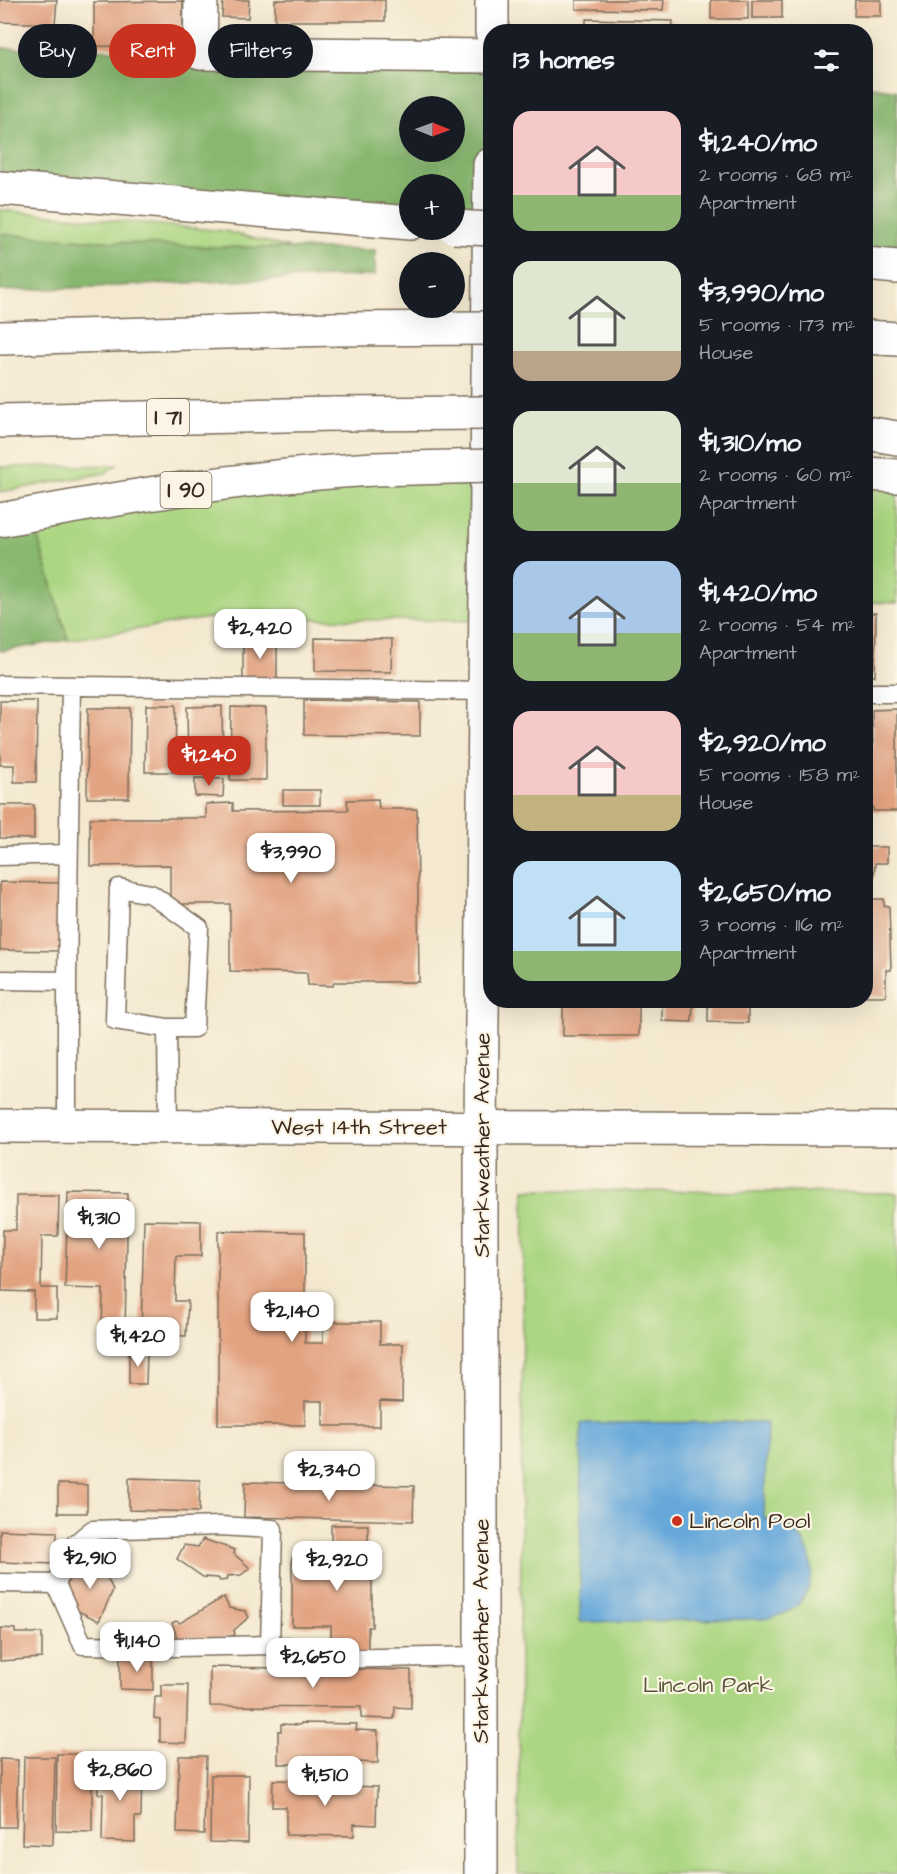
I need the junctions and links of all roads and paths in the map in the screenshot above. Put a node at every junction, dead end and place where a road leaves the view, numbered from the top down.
1 (201, 0) edge
2 (492, 0) edge
3 (492, 24) edge
4 (483, 56) edge
5 (0, 188) edge
6 (399, 222) edge
7 (465, 227) edge
8 (483, 228) edge
9 (873, 265) edge
10 (897, 267) edge
11 (483, 328) edge
12 (873, 337) edge
13 (0, 338) edge
14 (897, 339) edge
15 (483, 413) edge
16 (0, 421) edge
17 (873, 435) edge
18 (897, 438) edge
19 (483, 466) edge
20 (873, 474) edge
21 (897, 476) edge
22 (0, 520) edge
23 (0, 685) edge
24 (71, 686) junction
25 (483, 691) edge
26 (873, 693) edge
27 (897, 693) edge
28 (68, 854) junction
29 (0, 856) edge
30 (0, 980) edge
31 (67, 981) junction
32 (483, 1003) edge
33 (167, 1028) junction
34 (0, 1126) edge
35 (67, 1126) junction
36 (168, 1127) junction
37 (481, 1128) junction
38 (897, 1129) edge
39 (0, 1583) edge
40 (56, 1584) junction
41 (270, 1645) junction
42 (481, 1656) junction
43 (481, 1874) edge

1 - 4 main road
2 - 3 main road
5 - 6 main road
7 - 8 main road, bridge
9 - 10 main road
11 - 13 main road, bridge
12 - 14 main road
15 - 16 main road, I 71, bridge
17 - 18 main road
19 - 22 main road, I 90, bridge
20 - 21 main road
23 - 24 lane
24 - 25 lane
24 - 28 lane
26 - 27 lane
28 - 29 lane
28 - 31 lane
30 - 31 lane
31 - 35 lane
32 - 37 main road, Starkweather Avenue
33 - 33 lane
33 - 36 lane
34 - 35 main road, West 14th Street
35 - 36 main road, West 14th Street
36 - 37 main road, West 14th Street
37 - 38 main road, West 14th Street
37 - 42 main road, Starkweather Avenue
39 - 40 lane
40 - 41 lane
40 - 41 lane
41 - 42 lane
42 - 43 main road, Starkweather Avenue

